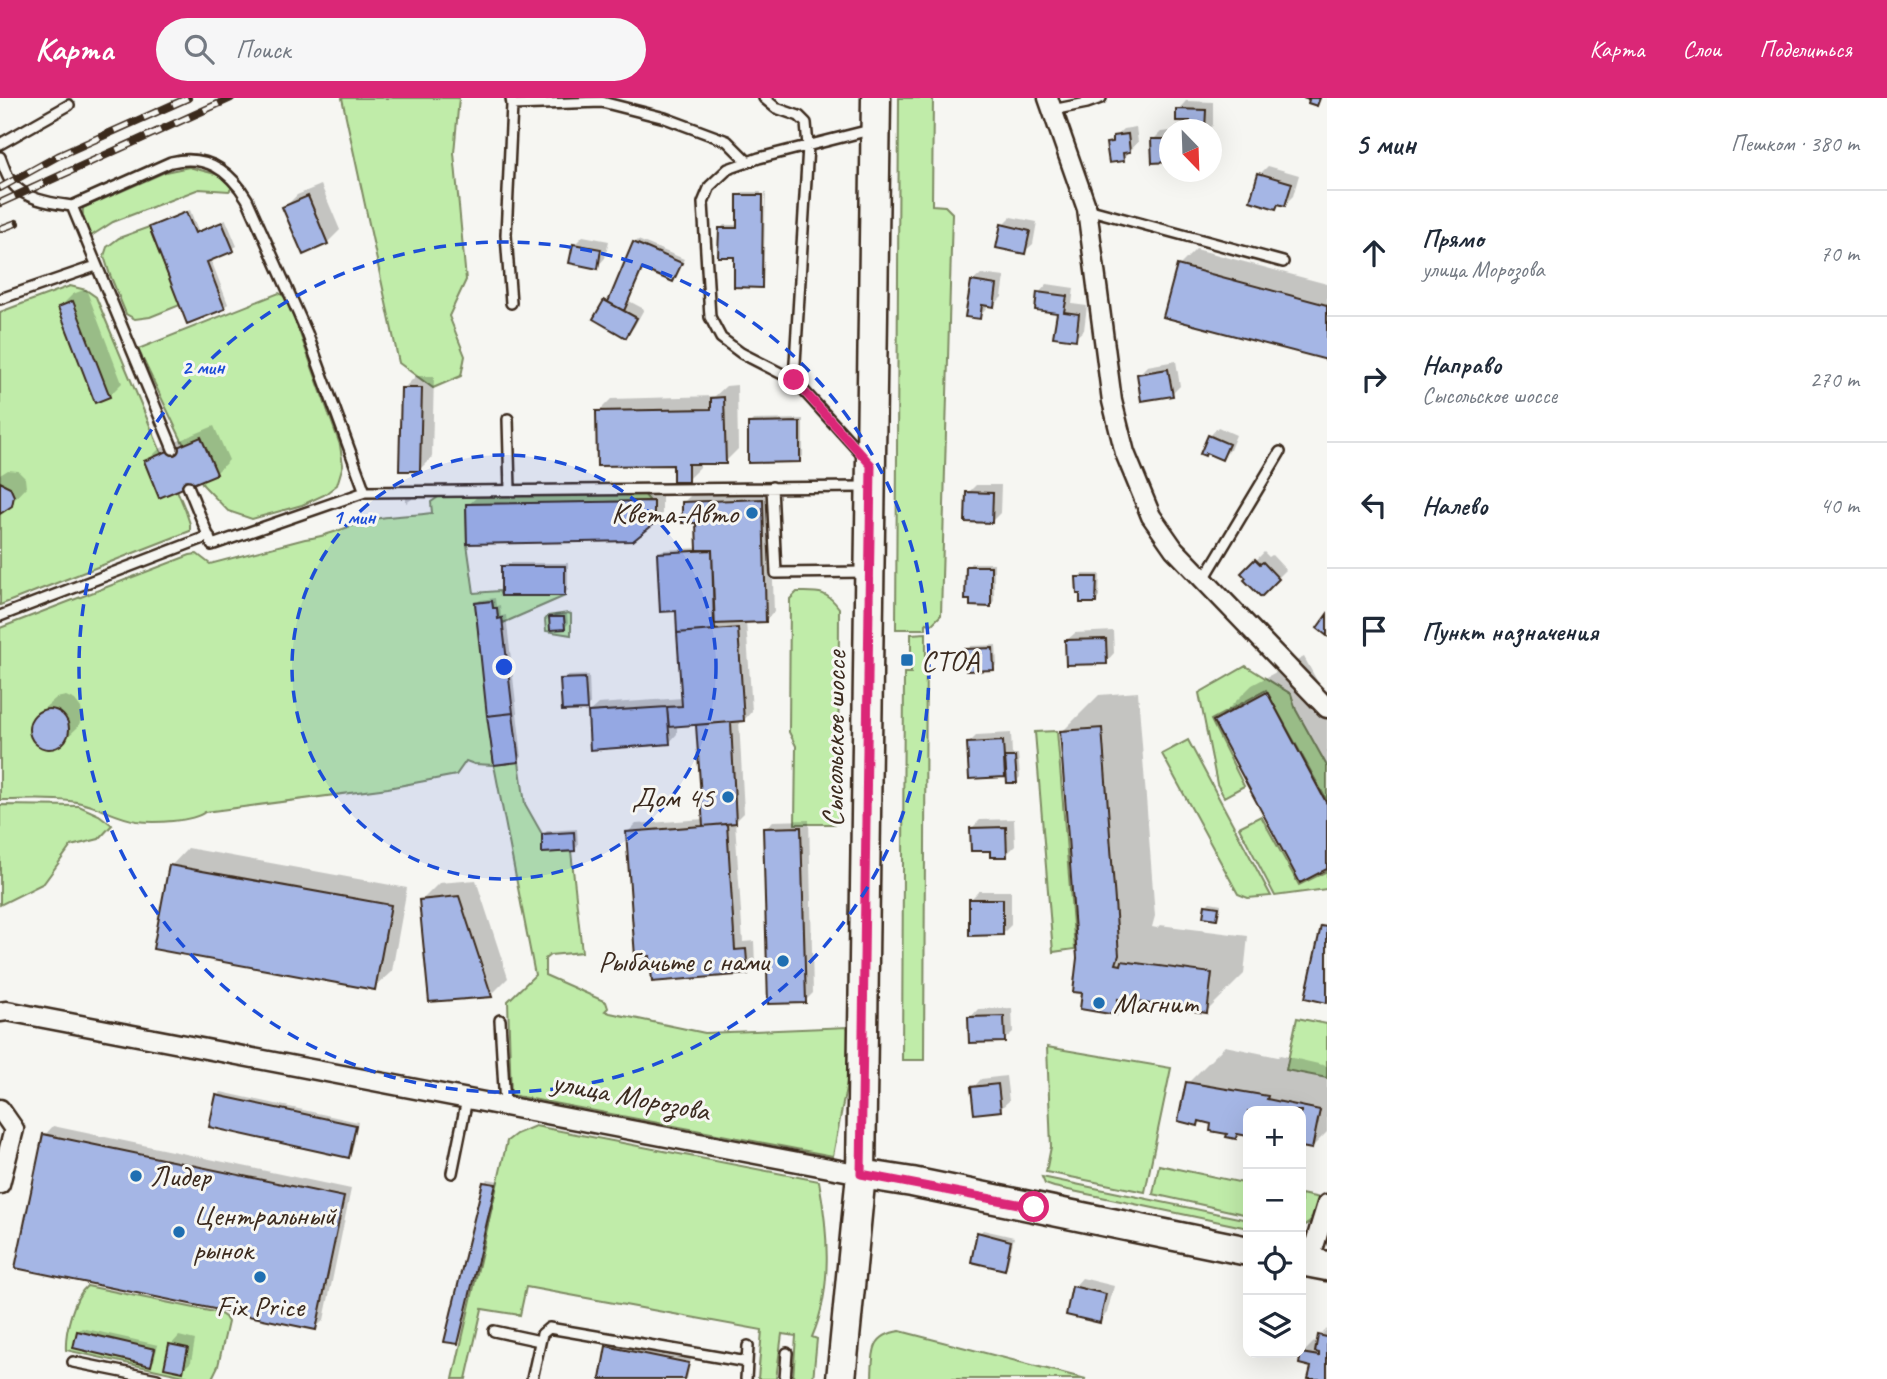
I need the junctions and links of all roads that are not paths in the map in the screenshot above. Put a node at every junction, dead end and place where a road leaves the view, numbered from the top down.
1 (764, 98) edge
2 (876, 98) edge
3 (1101, 98) edge
4 (602, 100) edge
5 (512, 102) edge
6 (1050, 104) edge
7 (69, 105) dead end
8 (875, 129) junction
9 (0, 144) edge
10 (808, 146) junction
11 (0, 157) edge
12 (748, 162) junction
13 (72, 206) junction
14 (1087, 209) junction
15 (1283, 262) dead end
16 (96, 266) junction
17 (0, 299) edge
18 (511, 303) dead end
19 (794, 380) junction
20 (508, 419) dead end
21 (173, 449) dead end
22 (1280, 452) dead end
23 (871, 476) junction
24 (188, 486) dead end
25 (772, 487) junction
26 (510, 490) junction
27 (365, 492) junction
28 (209, 536) junction
29 (870, 572) junction
30 (1204, 579) junction
31 (0, 616) edge
32 (1327, 708) edge
33 (0, 1012) edge
34 (500, 1020) dead end
35 (467, 1099) junction
36 (505, 1106) junction
37 (0, 1110) edge
38 (452, 1173) dead end
39 (861, 1174) junction
40 (0, 1184) edge
41 (1327, 1204) edge
42 (1243, 1250) edge
43 (1312, 1264) edge
44 (494, 1331) dead end
45 (540, 1341) junction
46 (748, 1346) dead end
47 (787, 1353) dead end
48 (747, 1362) junction
49 (74, 1363) dead end
50 (156, 1379) edge
51 (532, 1379) edge
52 (746, 1379) edge
53 (785, 1379) edge
54 (841, 1379) edge

1 - 10 lane
2 - 8 main road, Сысольское шоссе
3 - 6 lane
4 - 5 lane
4 - 12 lane
5 - 18 lane
6 - 14 street
7 - 9 lane
8 - 10 lane
8 - 23 main road, Сысольское шоссе
10 - 12 lane
10 - 19 lane
11 - 13 lane
12 - 19 lane
13 - 16 lane
13 - 27 lane
14 - 15 lane
14 - 30 street
16 - 17 lane
16 - 21 lane
19 - 23 lane
20 - 26 lane
22 - 30 lane
23 - 25 lane
23 - 29 main road, Сысольское шоссе
24 - 28 lane
25 - 26 lane
25 - 29 lane
26 - 27 lane
27 - 28 lane
28 - 31 lane
29 - 39 main road, Сысольское шоссе
30 - 32 street
33 - 35 street, улица Морозова
34 - 36 lane
35 - 36 street, улица Морозова
35 - 38 lane
36 - 39 street, улица Морозова
37 - 40 street
39 - 42 main road, улица Морозова
39 - 54 main road, Сысольское шоссе
41 - 43 street
44 - 45 lane
45 - 48 lane
45 - 51 lane
46 - 48 lane
47 - 53 lane
48 - 52 lane
49 - 50 lane

